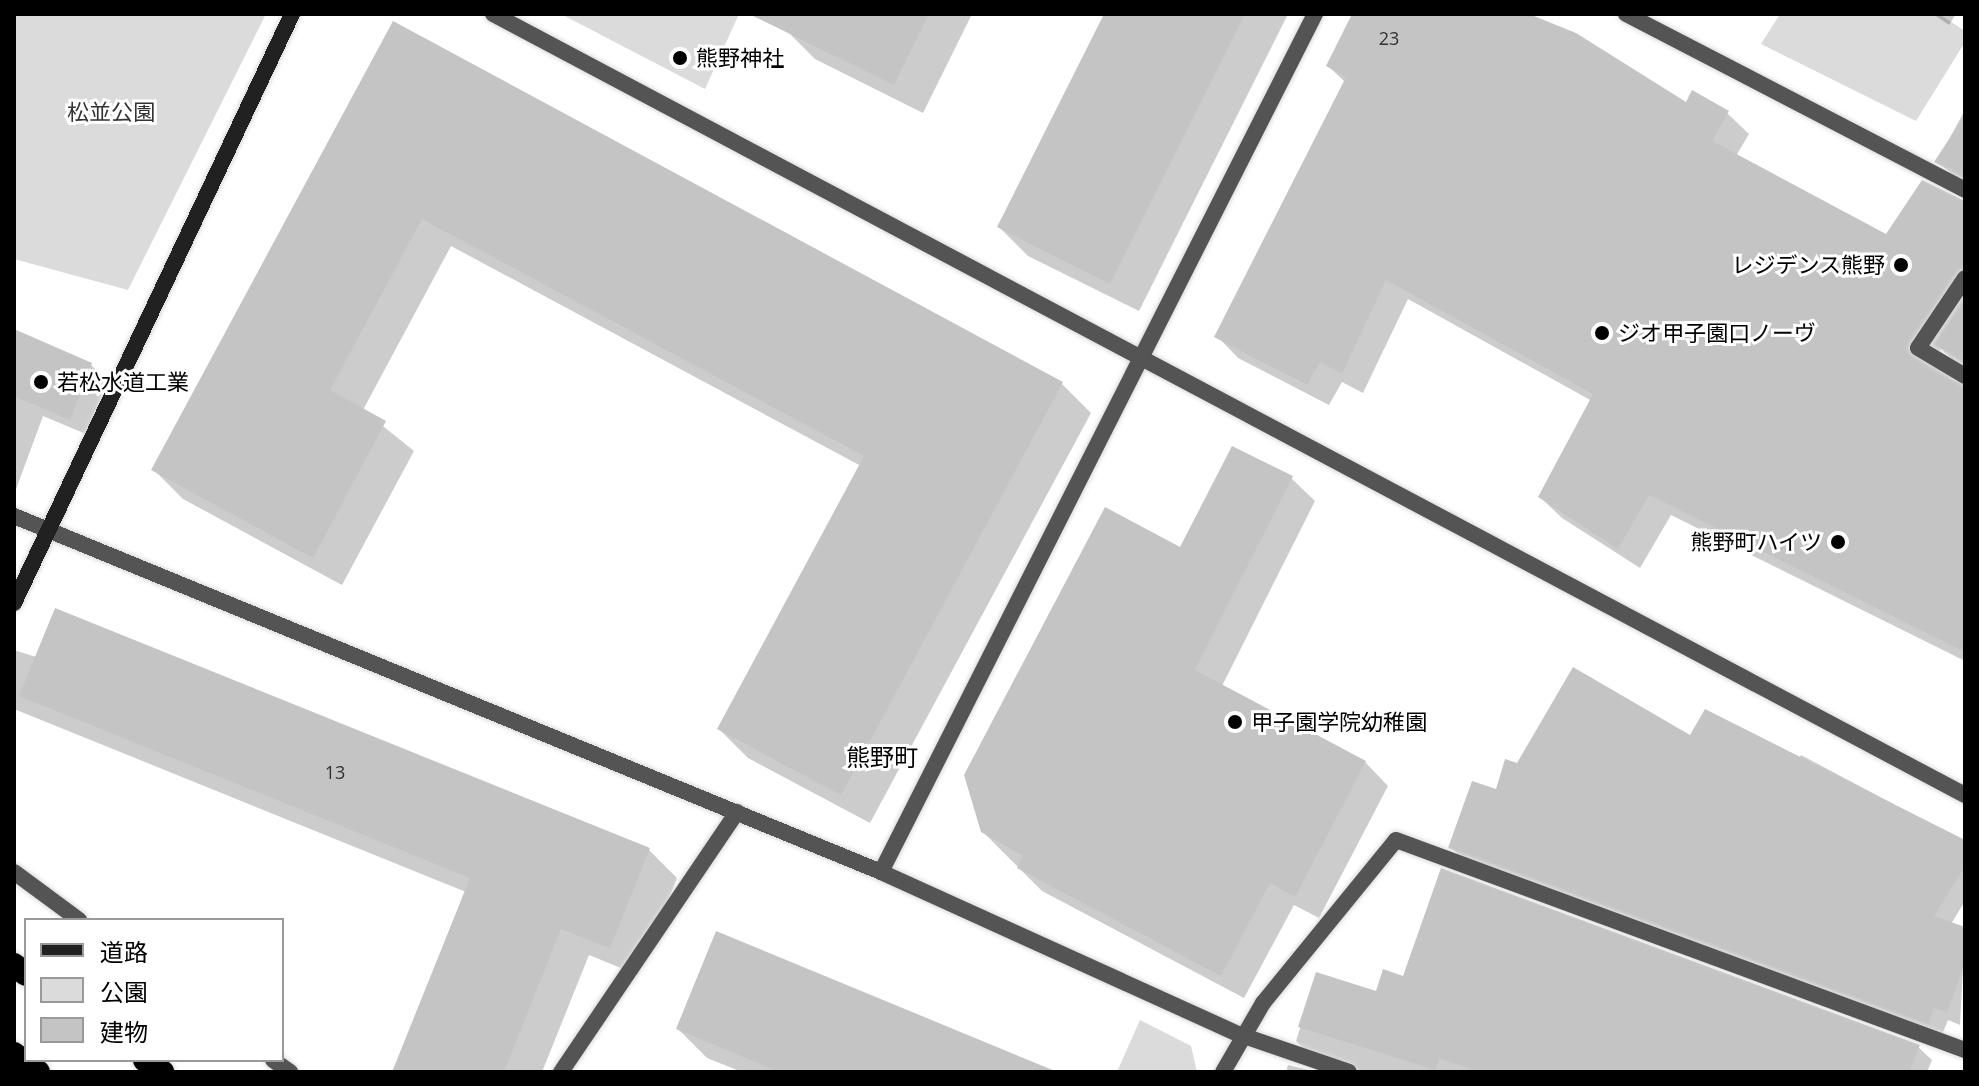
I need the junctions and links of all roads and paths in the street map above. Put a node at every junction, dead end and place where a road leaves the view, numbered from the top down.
1 (292, 14) edge
2 (493, 14) edge
3 (1315, 14) edge
4 (1626, 14) edge
5 (1965, 190) edge
6 (1965, 278) edge
7 (1142, 359) junction
8 (1965, 376) edge
9 (14, 516) edge
10 (48, 527) junction
11 (14, 603) edge
12 (1965, 795) edge
13 (737, 812) junction
14 (14, 872) edge
15 (881, 872) junction
16 (76, 918) edge
17 (1241, 1035) junction
18 (1965, 1050) edge
19 (561, 1072) edge
20 (1223, 1072) edge
21 (1349, 1072) edge

1 - 10 street
2 - 7 street
3 - 7 street
4 - 5 street
6 - 8 street
7 - 12 street
7 - 15 street
9 - 10 street
10 - 11 street
10 - 13 street
13 - 15 street
13 - 19 street
14 - 16 street
15 - 17 street
17 - 18 street
17 - 20 street
17 - 21 street

